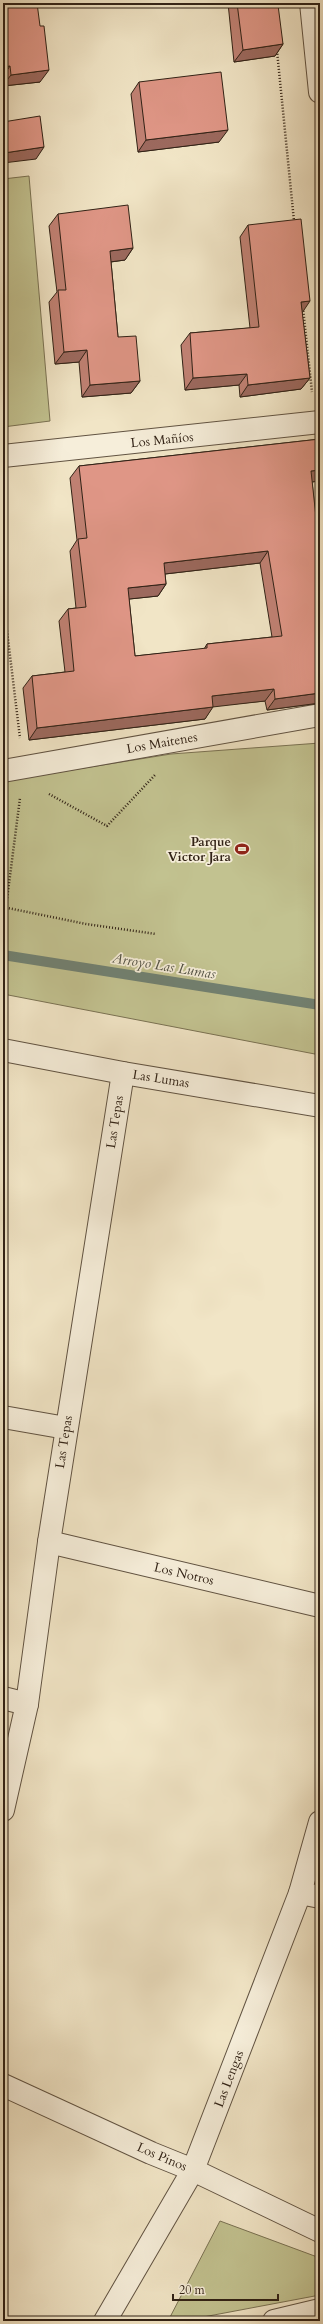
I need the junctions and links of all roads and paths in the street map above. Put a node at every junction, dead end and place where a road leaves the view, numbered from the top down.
1 (311, 3) edge
2 (276, 43) edge
3 (320, 92) edge
4 (295, 224) edge
5 (303, 304) edge
6 (312, 398) dead end
7 (320, 422) edge
8 (3, 456) edge
9 (3, 598) edge
10 (320, 715) edge
11 (21, 746) dead end
12 (161, 769) dead end
13 (3, 771) edge
14 (42, 790) dead end
15 (21, 794) dead end
16 (4, 907) edge
17 (156, 934) dead end
18 (3, 1050) edge
19 (123, 1073) junction
20 (320, 1106) edge
21 (3, 1417) edge
22 (66, 1428) junction
23 (49, 1542) junction
24 (320, 1606) edge
25 (3, 1698) edge
26 (27, 1704) junction
27 (3, 1810) edge
28 (320, 1822) edge
29 (310, 1895) edge
30 (3, 2085) edge
31 (194, 2170) junction
32 (320, 2231) edge
33 (320, 2310) edge
34 (105, 2321) edge
35 (274, 2321) edge

1 - 3 street
2 - 4 path
5 - 6 path
7 - 8 street, Los Mañíos
9 - 11 path
10 - 13 street, Los Maitenes
12 - 14 path
15 - 16 path
16 - 17 path
18 - 19 street, Las Lumas
19 - 20 street, Las Lumas
19 - 22 street, Las Tepas
21 - 22 street
22 - 23 street, Las Tepas
23 - 24 street, Los Notros
23 - 26 street, Las Tepas
25 - 26 street
26 - 27 street, Las Tepas
28 - 29 street, Las Lengas
29 - 31 street, Las Lengas
30 - 31 street, Los Pinos
31 - 32 street, Los Pinos
31 - 34 street, Las Lengas
33 - 35 street

